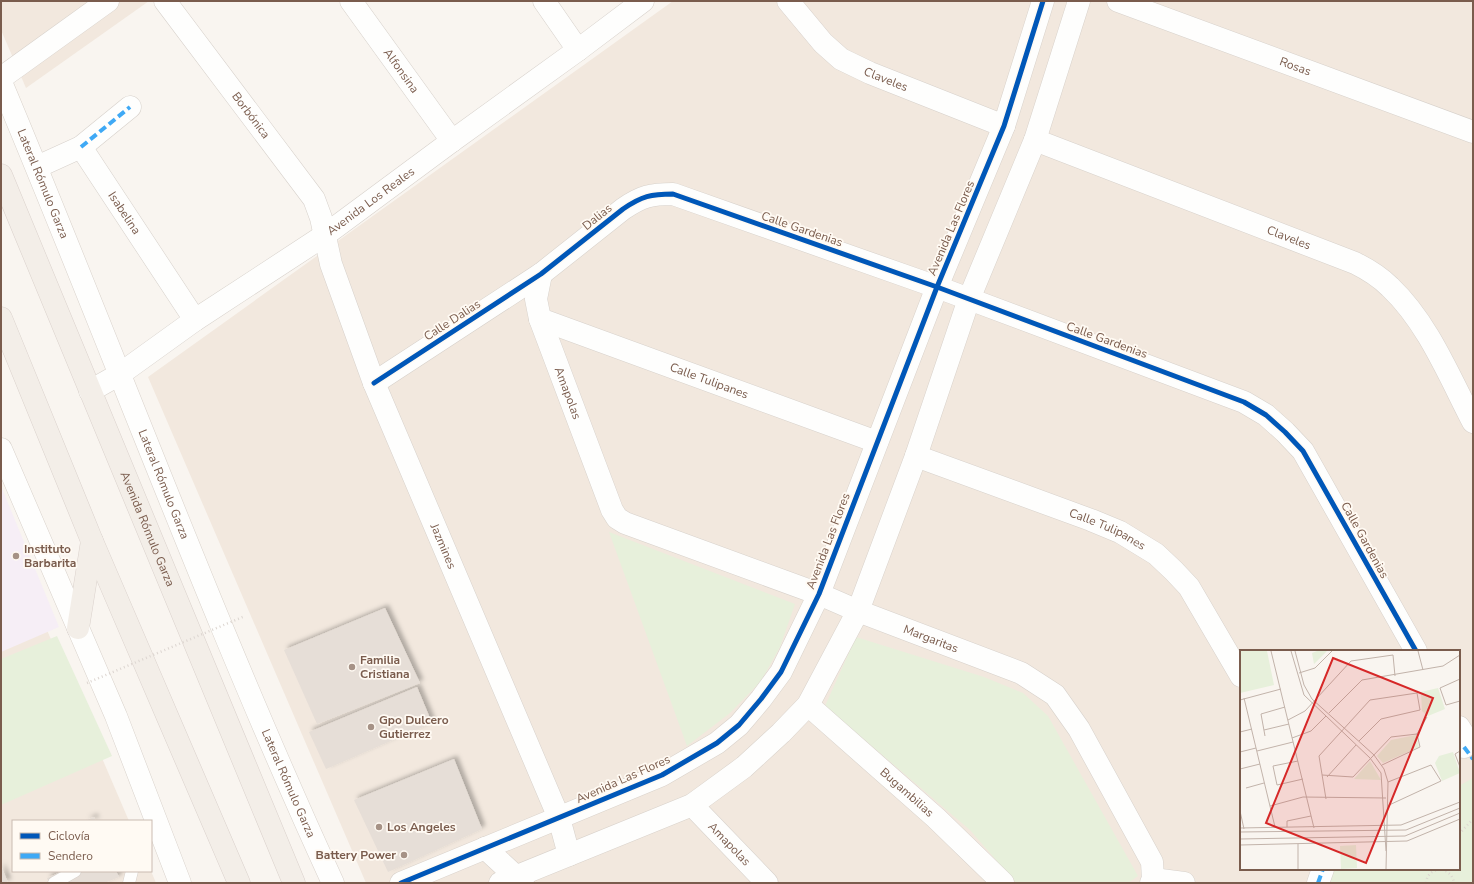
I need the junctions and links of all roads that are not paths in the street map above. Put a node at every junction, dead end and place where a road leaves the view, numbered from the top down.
1 (108, 1) edge
2 (165, 1) edge
3 (351, 1) edge
4 (544, 1) edge
5 (643, 1) edge
6 (788, 1) edge
7 (1043, 1) edge
8 (1079, 1) edge
9 (1118, 1) edge
10 (578, 50) junction
11 (1, 78) edge
12 (1, 82) edge
13 (130, 107) dead end
14 (1004, 126) junction
15 (1473, 132) edge
16 (1035, 140) junction
17 (452, 141) junction
18 (81, 147) junction
19 (36, 167) junction
20 (1, 175) edge
21 (673, 194) joint
22 (324, 235) junction
23 (541, 274) junction
24 (937, 287) junction
25 (969, 299) junction
26 (1, 318) edge
27 (540, 319) junction
28 (195, 320) junction
29 (120, 374) junction
30 (374, 383) junction
31 (90, 391) junction
32 (1473, 422) edge
33 (877, 442) junction
34 (1, 449) edge
35 (916, 456) junction
36 (612, 510) joint
37 (92, 541) junction
38 (819, 594) junction
39 (858, 611) junction
40 (78, 628) junction
41 (1415, 650) edge
42 (1240, 674) edge
43 (808, 705) junction
44 (692, 805) junction
45 (559, 818) junction
46 (152, 820) edge
47 (155, 829) edge
48 (485, 848) junction
49 (570, 855) junction
50 (1323, 870) edge
51 (73, 872) edge
52 (132, 872) edge
53 (513, 881) edge
54 (1152, 881) edge
55 (54, 883) edge
56 (128, 883) edge
57 (180, 883) edge
58 (239, 883) edge
59 (294, 883) edge
60 (333, 883) edge
61 (401, 883) edge
62 (767, 883) edge
63 (1003, 883) edge
64 (1184, 883) edge
65 (1318, 883) edge

1 - 11 street
2 - 22 street, Borbónica
3 - 17 street, Alfonsina
4 - 10 street
5 - 10 street, Avenida Los Reales
6 - 14 street, Claveles
7 - 14 street, Avenida Las Flores
8 - 16 street
9 - 15 street, Rosas
10 - 17 street, Avenida Los Reales
12 - 19 street, Lateral Rómulo Garza
13 - 18 street
14 - 24 street, Avenida Las Flores
16 - 25 street
16 - 32 street, Claveles
17 - 22 street, Avenida Los Reales
18 - 19 street
18 - 28 street, Isabelina
19 - 29 street, Lateral Rómulo Garza
20 - 31 main road, Avenida Rómulo Garza
21 - 23 street, Dalias
21 - 24 street, Calle Gardenias
22 - 28 street, Avenida Los Reales
22 - 30 street, Jazmines
23 - 27 street, Amapolas
23 - 30 street, Calle Dalias
24 - 25 street, Calle Gardenias
24 - 33 street, Avenida Las Flores
25 - 35 street
25 - 41 street, Calle Gardenias
26 - 37 main road
27 - 33 street, Calle Tulipanes
27 - 36 street, Amapolas
28 - 29 street, Avenida Los Reales
29 - 31 street, Avenida Los Reales
29 - 60 street, Lateral Rómulo Garza
30 - 45 street, Jazmines
31 - 59 main road, Avenida Rómulo Garza
33 - 38 street, Avenida Las Flores
34 - 40 street
35 - 39 street
35 - 42 street, Calle Tulipanes
36 - 38 street, Margaritas
37 - 40 main road
37 - 58 main road
38 - 39 street, Margaritas
38 - 45 street, Avenida Las Flores
39 - 43 street
39 - 54 street, Margaritas
40 - 46 street
43 - 44 street
43 - 63 street, Bugambilias
44 - 49 street
44 - 62 street, Amapolas
45 - 48 street, Avenida Las Flores
45 - 49 street, Jazmines
47 - 57 street
48 - 53 street
48 - 61 street, Avenida Las Flores
49 - 53 street
50 - 65 street
51 - 55 lane
52 - 56 lane
54 - 64 street

